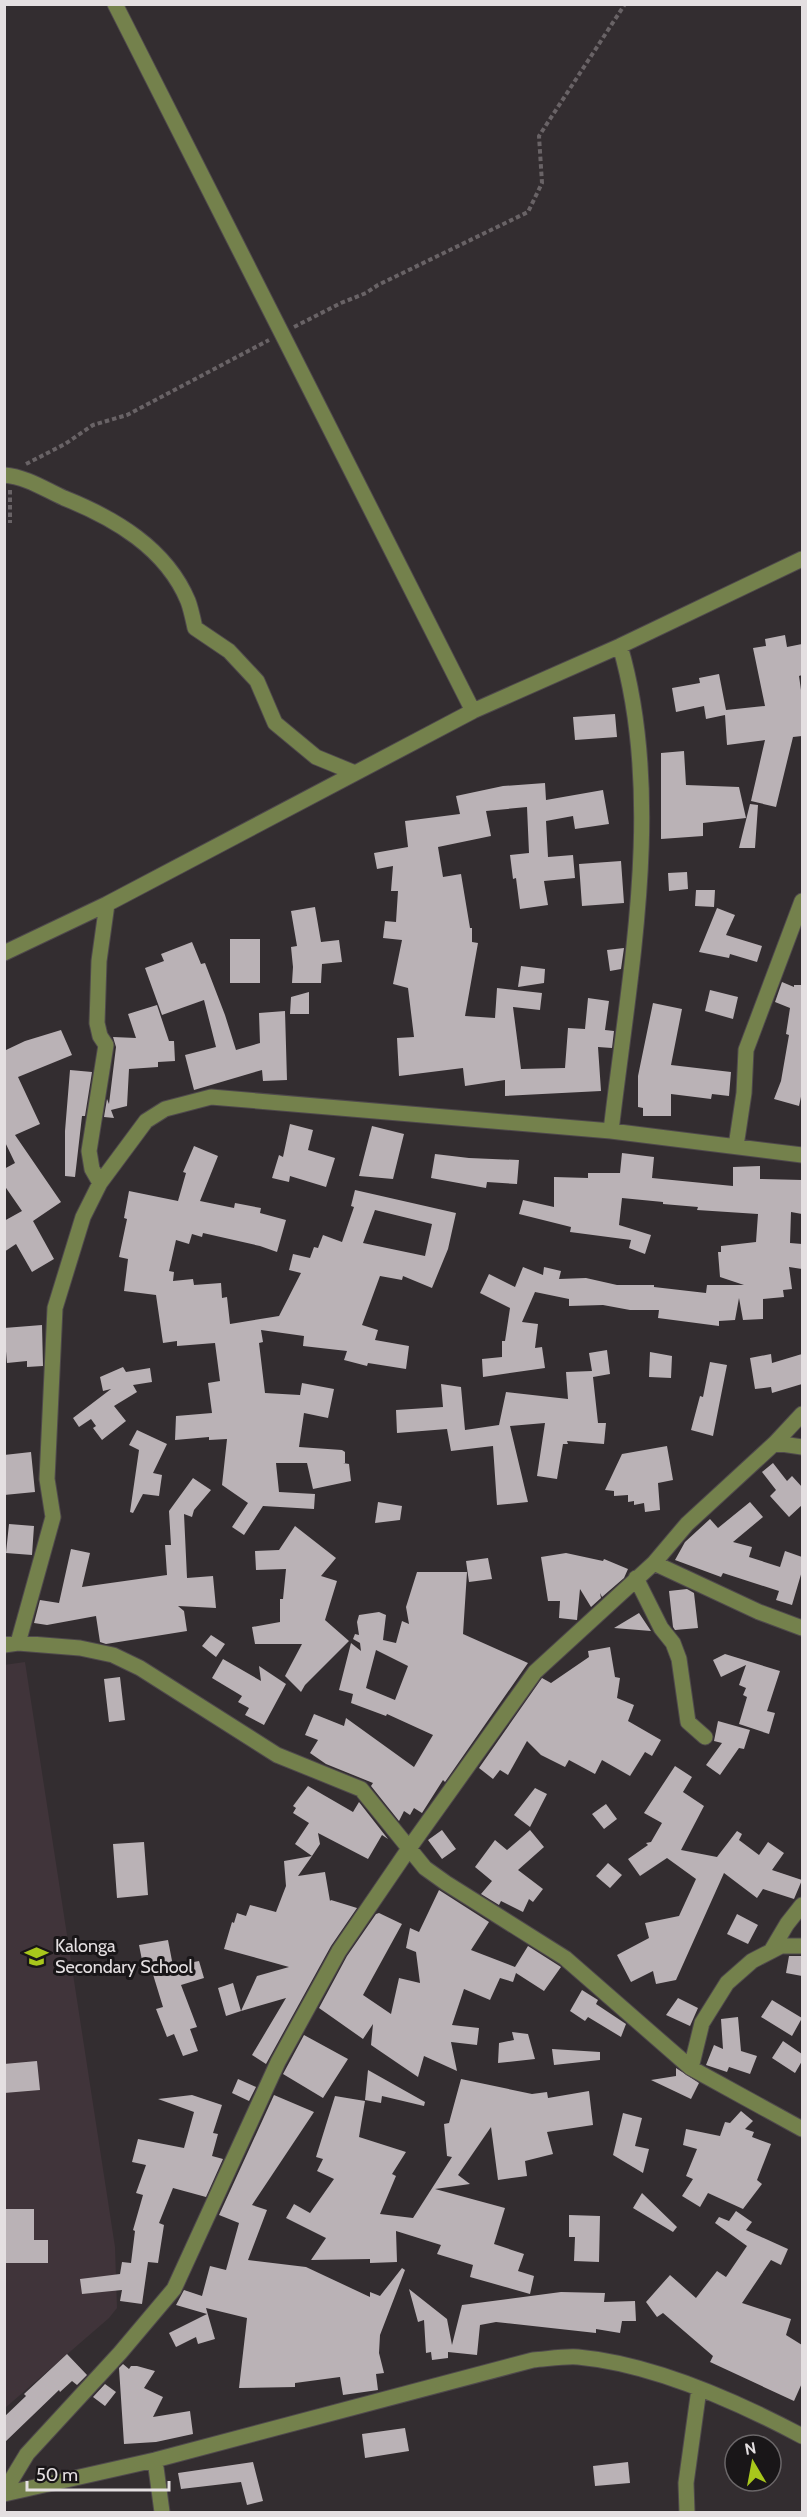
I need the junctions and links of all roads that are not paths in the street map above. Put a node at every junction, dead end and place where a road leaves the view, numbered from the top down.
1 (115, 4) edge
2 (10, 476) edge
3 (802, 559) edge
4 (620, 646) junction
5 (472, 711) junction
6 (354, 773) junction
7 (802, 901) edge
8 (107, 904) junction
9 (4, 953) edge
10 (611, 1131) junction
11 (736, 1146) junction
12 (802, 1155) edge
13 (100, 1183) junction
14 (802, 1414) edge
15 (776, 1443) junction
16 (802, 1447) edge
17 (654, 1563) junction
18 (636, 1578) junction
19 (802, 1628) edge
20 (11, 1644) edge
21 (705, 1737) dead end
22 (410, 1847) junction
23 (802, 1905) edge
24 (802, 1946) edge
25 (771, 1951) junction
26 (691, 2068) junction
27 (802, 2129) edge
28 (699, 2389) junction
29 (802, 2436) edge
30 (155, 2460) junction
31 (4, 2493) edge
32 (162, 2512) edge
33 (687, 2512) edge

1 - 5 street
2 - 6 street
3 - 4 street
4 - 5 street
4 - 10 street
5 - 6 street
6 - 8 street
7 - 11 street
8 - 9 street
8 - 13 street
10 - 11 street
10 - 13 street
11 - 12 street
13 - 20 street
14 - 15 street
15 - 16 street
15 - 17 street
17 - 18 street
17 - 19 street
18 - 21 street
18 - 22 street
20 - 22 street
22 - 26 street
22 - 31 street
23 - 25 street
24 - 25 street
25 - 26 street
26 - 27 street
28 - 29 street
28 - 30 street
28 - 33 street
30 - 31 street
30 - 32 street

